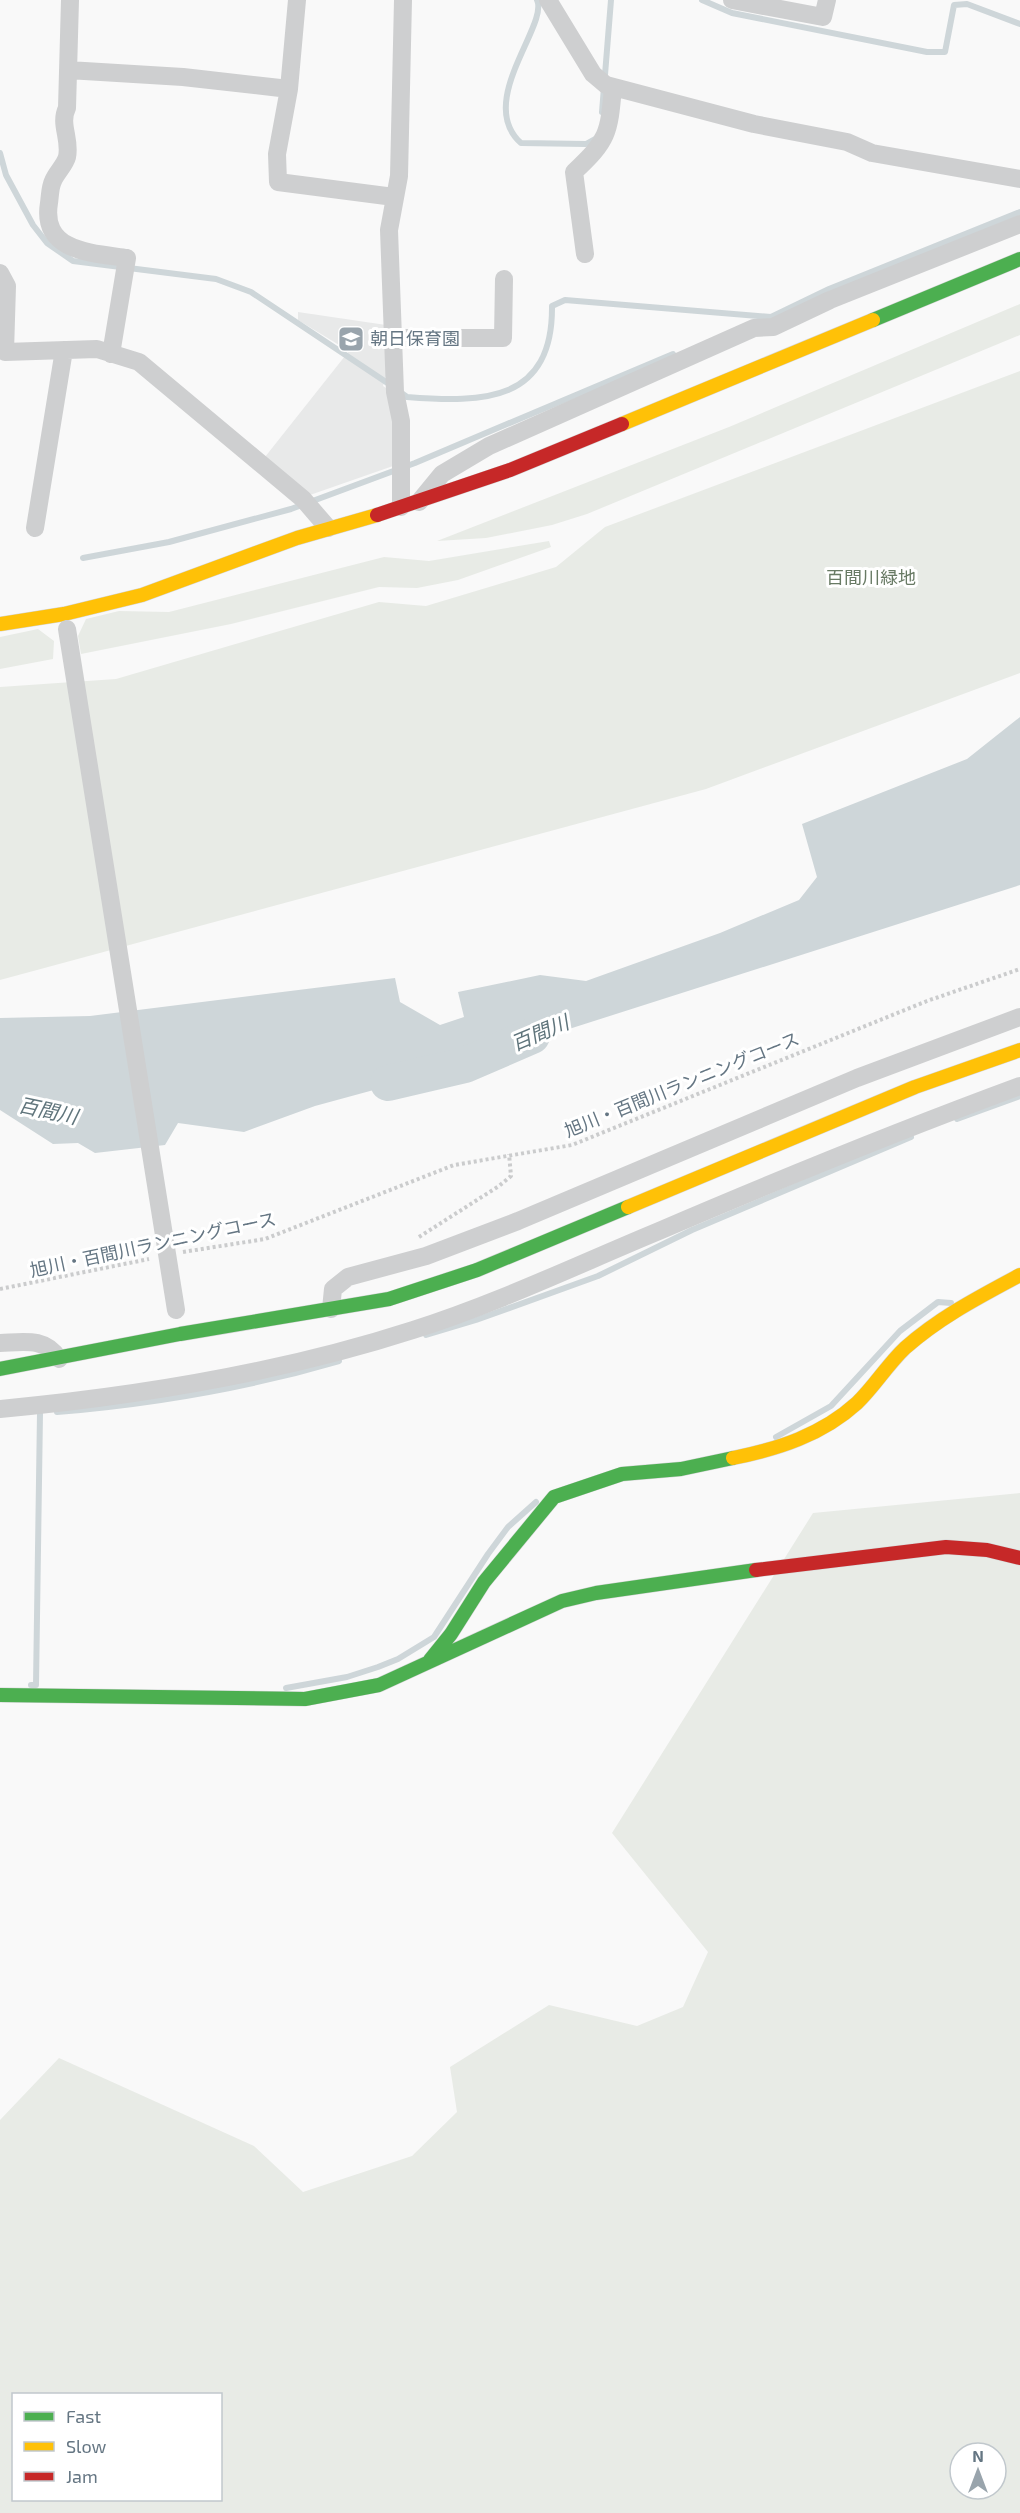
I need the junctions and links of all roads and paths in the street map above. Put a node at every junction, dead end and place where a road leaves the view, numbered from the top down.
1 (70, 0) edge
2 (297, 0) edge
3 (403, 0) edge
4 (548, 0) edge
5 (732, 0) edge
6 (827, 0) edge
7 (68, 70) junction
8 (606, 84) junction
9 (289, 89) junction
10 (1020, 179) edge
11 (394, 197) junction
12 (1020, 224) edge
13 (585, 254) dead end
14 (1020, 259) edge
15 (1, 279) edge
16 (504, 279) dead end
17 (395, 338) junction
18 (64, 350) junction
19 (2, 352) edge
20 (111, 354) junction
21 (410, 504) junction
22 (35, 528) dead end
23 (328, 528) junction
24 (65, 622) junction
25 (0, 624) edge
26 (1020, 969) edge
27 (1020, 1017) edge
28 (1020, 1050) edge
29 (1020, 1086) edge
30 (509, 1154) junction
31 (414, 1240) dead end
32 (182, 1252) dead end
33 (159, 1257) dead end
34 (1020, 1275) edge
35 (0, 1289) edge
36 (331, 1309) junction
37 (180, 1334) junction
38 (0, 1343) edge
39 (59, 1359) junction
40 (0, 1369) edge
41 (0, 1409) edge
42 (1020, 1558) edge
43 (427, 1664) junction
44 (0, 1695) edge

1 - 7 street
2 - 9 street
3 - 11 street
4 - 8 street
5 - 6 street
7 - 9 street
7 - 20 street
8 - 10 street
8 - 13 street
9 - 11 street
11 - 17 street
12 - 21 street
14 - 21 street
15 - 19 street
16 - 17 street
17 - 21 street
18 - 19 street
18 - 20 street
18 - 22 street
20 - 23 street
21 - 23 street
23 - 24 street
24 - 25 street
24 - 37 street, bridge
26 - 30 path, 旭川・百間川ランニングコース
27 - 36 street
28 - 36 street
29 - 41 street
30 - 31 path
30 - 32 path, 旭川・百間川ランニングコース
33 - 35 path, 旭川・百間川ランニングコース
34 - 43 street
36 - 37 street
37 - 39 street
38 - 39 street
39 - 40 street
42 - 43 street
43 - 44 street

